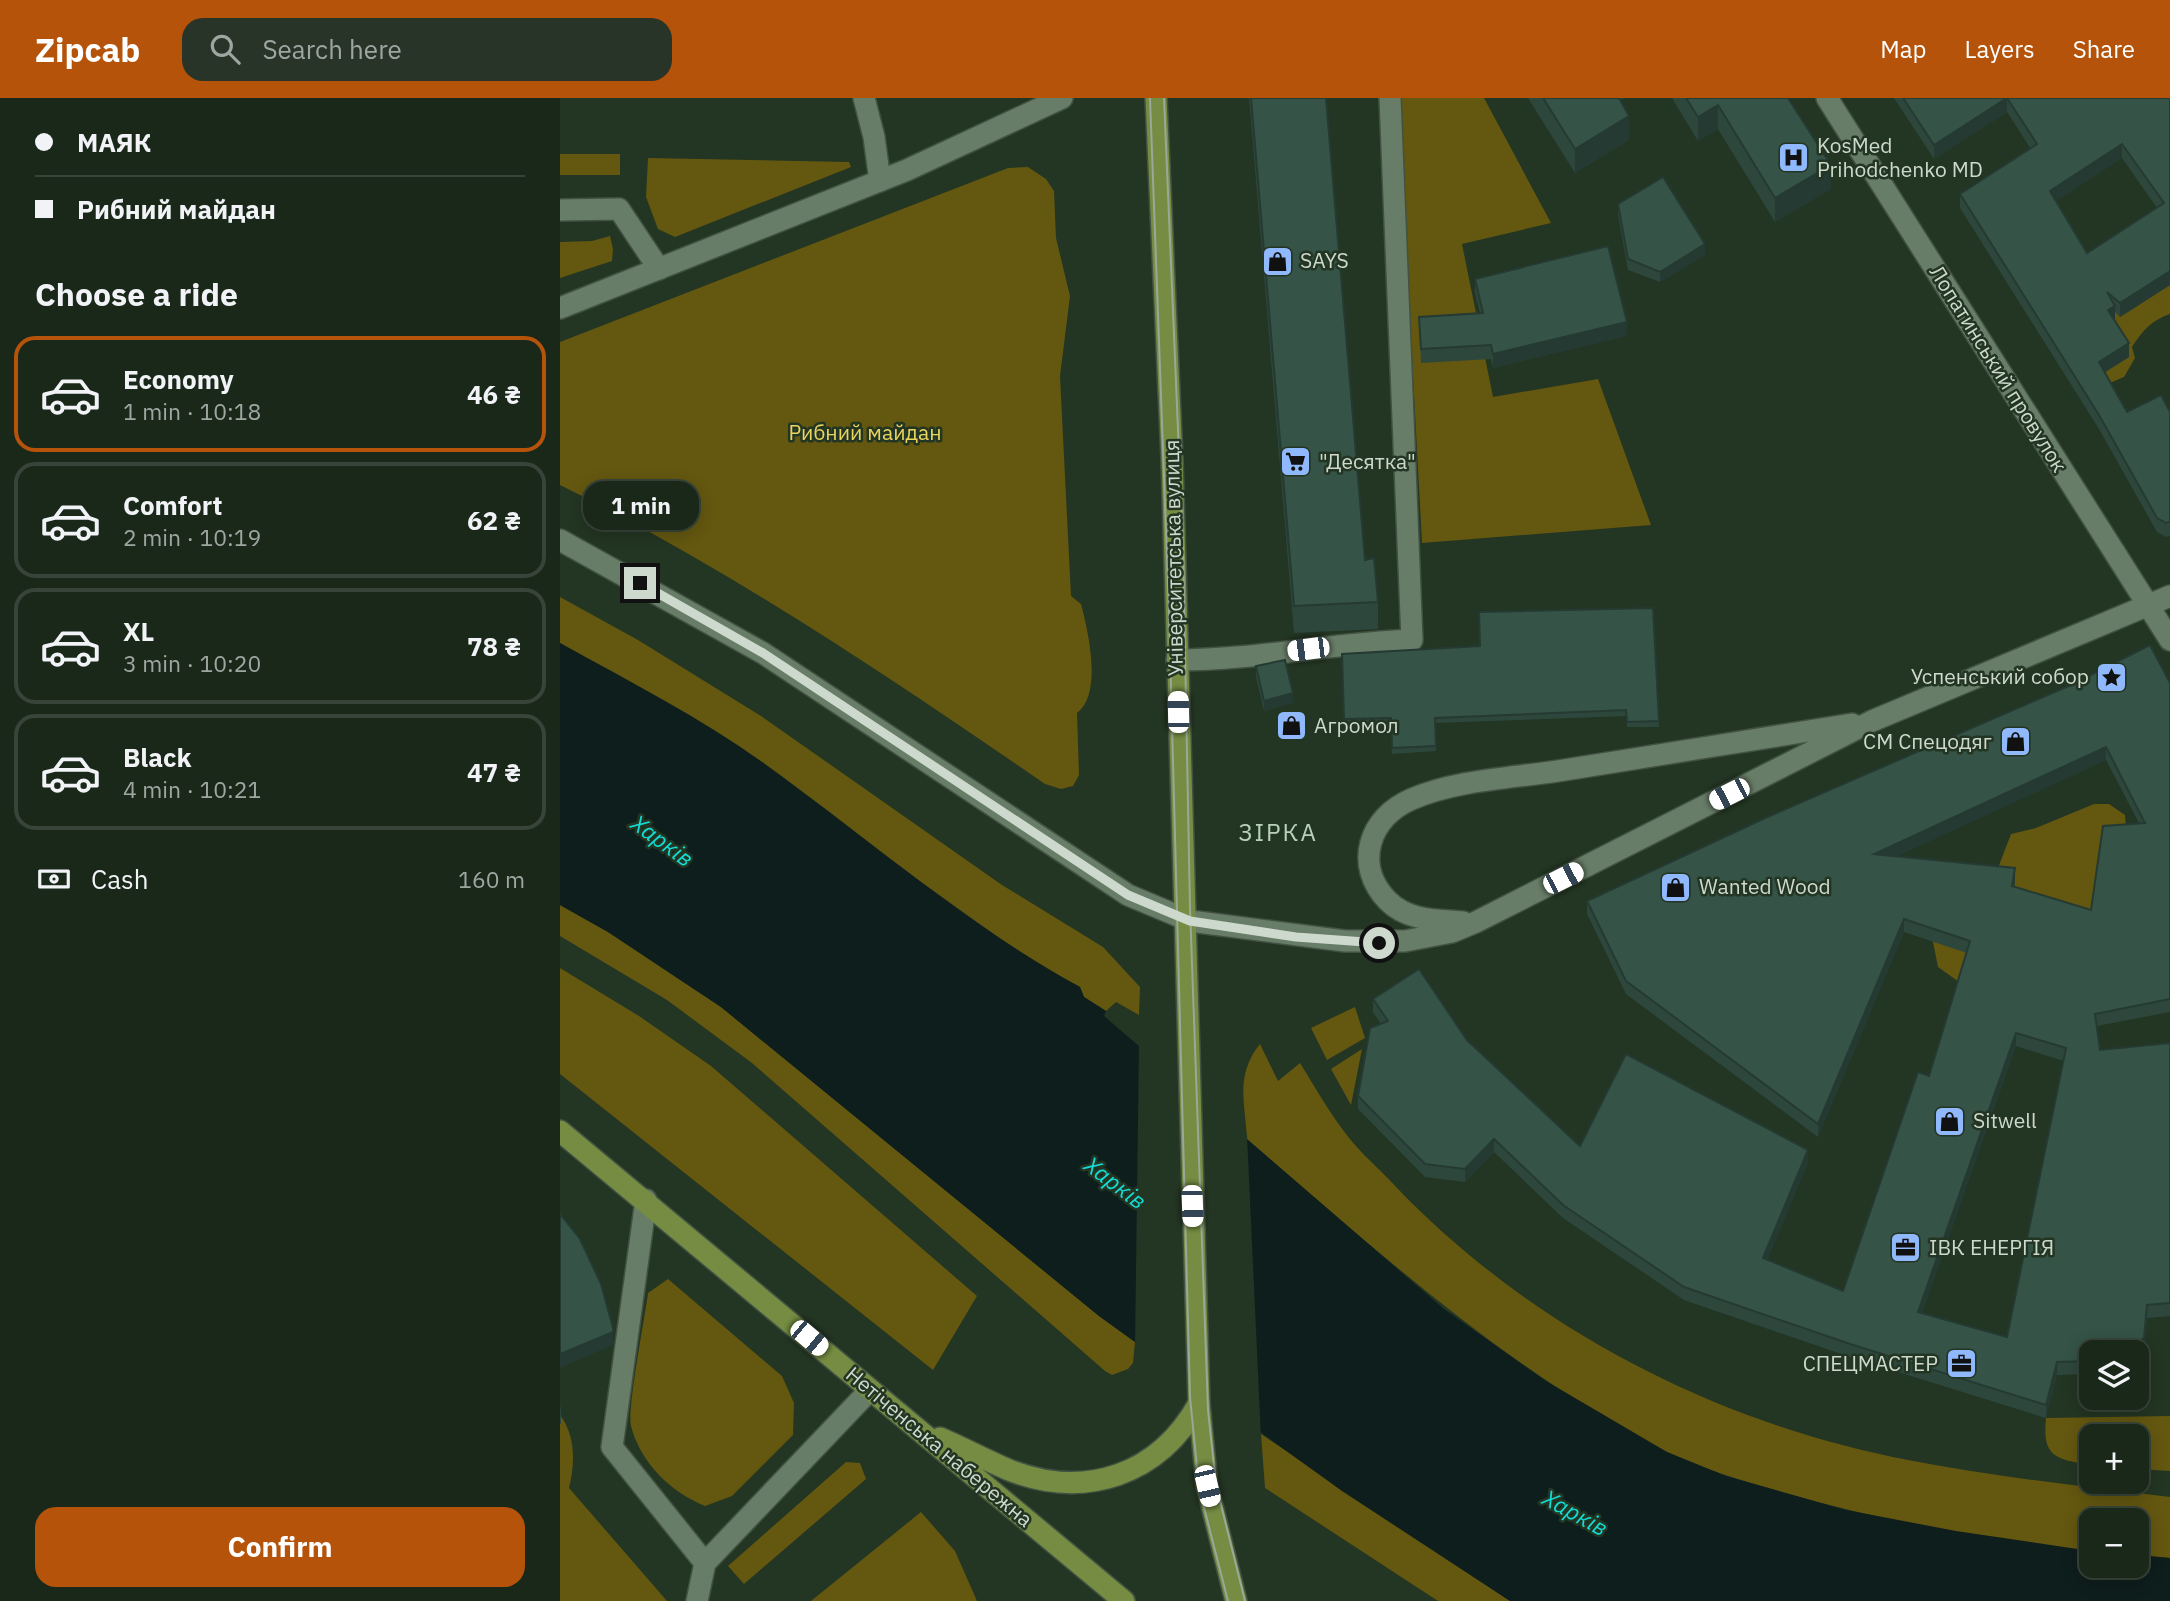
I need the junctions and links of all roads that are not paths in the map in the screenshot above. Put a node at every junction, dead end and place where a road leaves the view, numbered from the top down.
1 (864, 98) edge
2 (1062, 98) edge
3 (1157, 98) edge
4 (1390, 98) edge
5 (1826, 98) edge
6 (880, 181) junction
7 (560, 210) edge
8 (659, 269) junction
9 (560, 308) edge
10 (560, 540) edge
11 (2170, 596) edge
12 (2150, 607) junction
13 (2170, 640) edge
14 (1177, 660) junction
15 (1872, 721) junction
16 (1183, 919) junction
17 (1476, 922) junction
18 (560, 1131) edge
19 (646, 1200) junction
20 (870, 1390) junction
21 (1199, 1403) junction
22 (915, 1426) junction
23 (705, 1563) junction
24 (698, 1601) edge
25 (1124, 1601) edge
26 (1236, 1601) edge

1 - 6 street
2 - 6 street
3 - 14 main road, Університетська вулиця
4 - 14 street
5 - 12 street, Лопатинський провулок
6 - 8 street
7 - 8 street
8 - 9 street
10 - 16 street
11 - 12 street
12 - 13 street, Лопатинський провулок
12 - 15 street
14 - 16 main road, Університетська вулиця
15 - 17 street
15 - 17 street
16 - 17 street
16 - 21 main road, Університетська вулиця
18 - 19 main road, Нетіченська набережна
19 - 20 main road, Нетіченська набережна
19 - 23 street
20 - 22 main road, Нетіченська набережна
20 - 23 street
21 - 22 main road
21 - 26 main road, Університетська вулиця
22 - 25 main road, Нетіченська набережна
23 - 24 street

